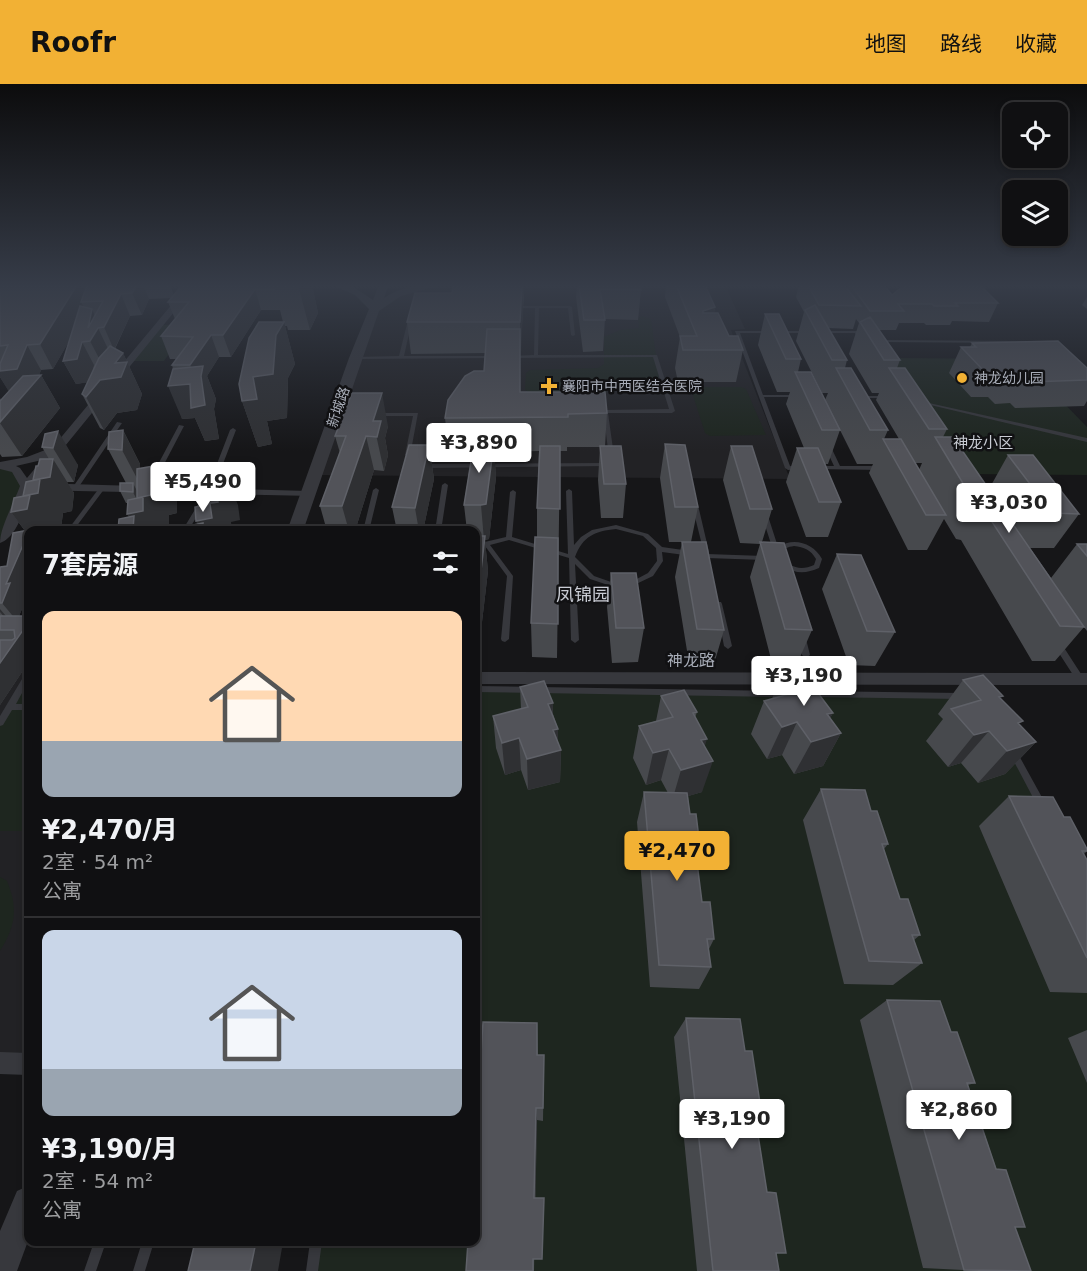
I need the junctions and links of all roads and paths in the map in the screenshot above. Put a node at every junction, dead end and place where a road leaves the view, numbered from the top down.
1 (146, 340) edge
2 (363, 340) edge
3 (405, 340) edge
4 (536, 340) edge
5 (740, 340) edge
6 (861, 340) edge
7 (867, 340) edge
8 (1033, 342) edge
9 (868, 351) edge
10 (536, 357) junction
11 (356, 358) junction
12 (401, 358) junction
13 (798, 386) edge
14 (762, 396) junction
15 (848, 397) edge
16 (898, 397) edge
17 (909, 400) edge
18 (370, 414) edge
19 (119, 423) dead end
20 (181, 426) dead end
21 (233, 430) dead end
22 (823, 437) edge
23 (1087, 440) edge
24 (62, 442) junction
25 (882, 458) dead end
26 (0, 465) edge
27 (406, 466) edge
28 (417, 466) edge
29 (837, 468) junction
30 (445, 485) dead end
31 (26, 486) junction
32 (76, 487) junction
33 (102, 488) junction
34 (148, 489) junction
35 (376, 490) dead end
36 (209, 491) junction
37 (513, 492) dead end
38 (569, 492) dead end
39 (309, 494) junction
40 (694, 502) edge
41 (761, 507) edge
42 (74, 526) edge
43 (188, 526) edge
44 (297, 526) edge
45 (367, 526) edge
46 (439, 526) edge
47 (509, 538) junction
48 (0, 540) edge
49 (486, 543) junction
50 (480, 545) edge
51 (659, 549) junction
52 (707, 556) junction
53 (572, 557) junction
54 (779, 559) junction
55 (710, 567) edge
56 (782, 570) edge
57 (718, 601) edge
58 (800, 634) edge
59 (505, 639) dead end
60 (574, 640) dead end
61 (1055, 640) edge
62 (728, 646) dead end
63 (806, 655) edge
64 (480, 678) edge
65 (1083, 679) edge
66 (24, 683) edge
67 (480, 688) edge
68 (795, 694) edge
69 (807, 694) edge
70 (969, 697) edge
71 (24, 706) edge
72 (10, 707) junction
73 (0, 723) edge
74 (1008, 741) edge
75 (1046, 815) edge
76 (0, 1063) edge
77 (24, 1064) edge
78 (24, 1212) edge
79 (99, 1246) edge
80 (147, 1246) edge
81 (315, 1246) edge
82 (0, 1271) edge
83 (90, 1271) edge
84 (139, 1271) edge
85 (312, 1271) edge

1 - 24 street
2 - 11 street, 新城路
3 - 12 lane
4 - 10 lane
5 - 14 lane
6 - 9 lane
7 - 8 lane
10 - 12 lane
10 - 28 lane
11 - 12 lane
11 - 39 street, 新城路
13 - 14 lane
14 - 29 lane
15 - 16 lane
17 - 23 lane
18 - 27 lane
19 - 32 lane
20 - 34 lane
21 - 36 lane
22 - 29 lane
24 - 26 street
24 - 31 street
25 - 29 lane
26 - 31 street
30 - 46 lane
31 - 32 street
31 - 48 street
32 - 33 street
33 - 34 street
33 - 42 lane
34 - 36 street
35 - 45 lane
36 - 39 street
36 - 43 lane
37 - 47 lane
38 - 53 lane
39 - 44 street, 新城路
40 - 52 lane
41 - 54 lane
47 - 49 lane
47 - 53 lane
49 - 50 lane
49 - 59 lane
51 - 52 lane
51 - 53 lane
51 - 53 lane
52 - 54 lane
52 - 55 lane
53 - 60 lane
54 - 54 lane
54 - 56 lane
57 - 62 lane
58 - 63 lane
61 - 65 lane
64 - 65 street, 神龙路
66 - 72 lane
67 - 68 lane
69 - 70 lane
71 - 72 lane
72 - 73 lane
74 - 75 lane
76 - 77 street
78 - 82 street
79 - 83 lane
80 - 84 lane
81 - 85 lane

